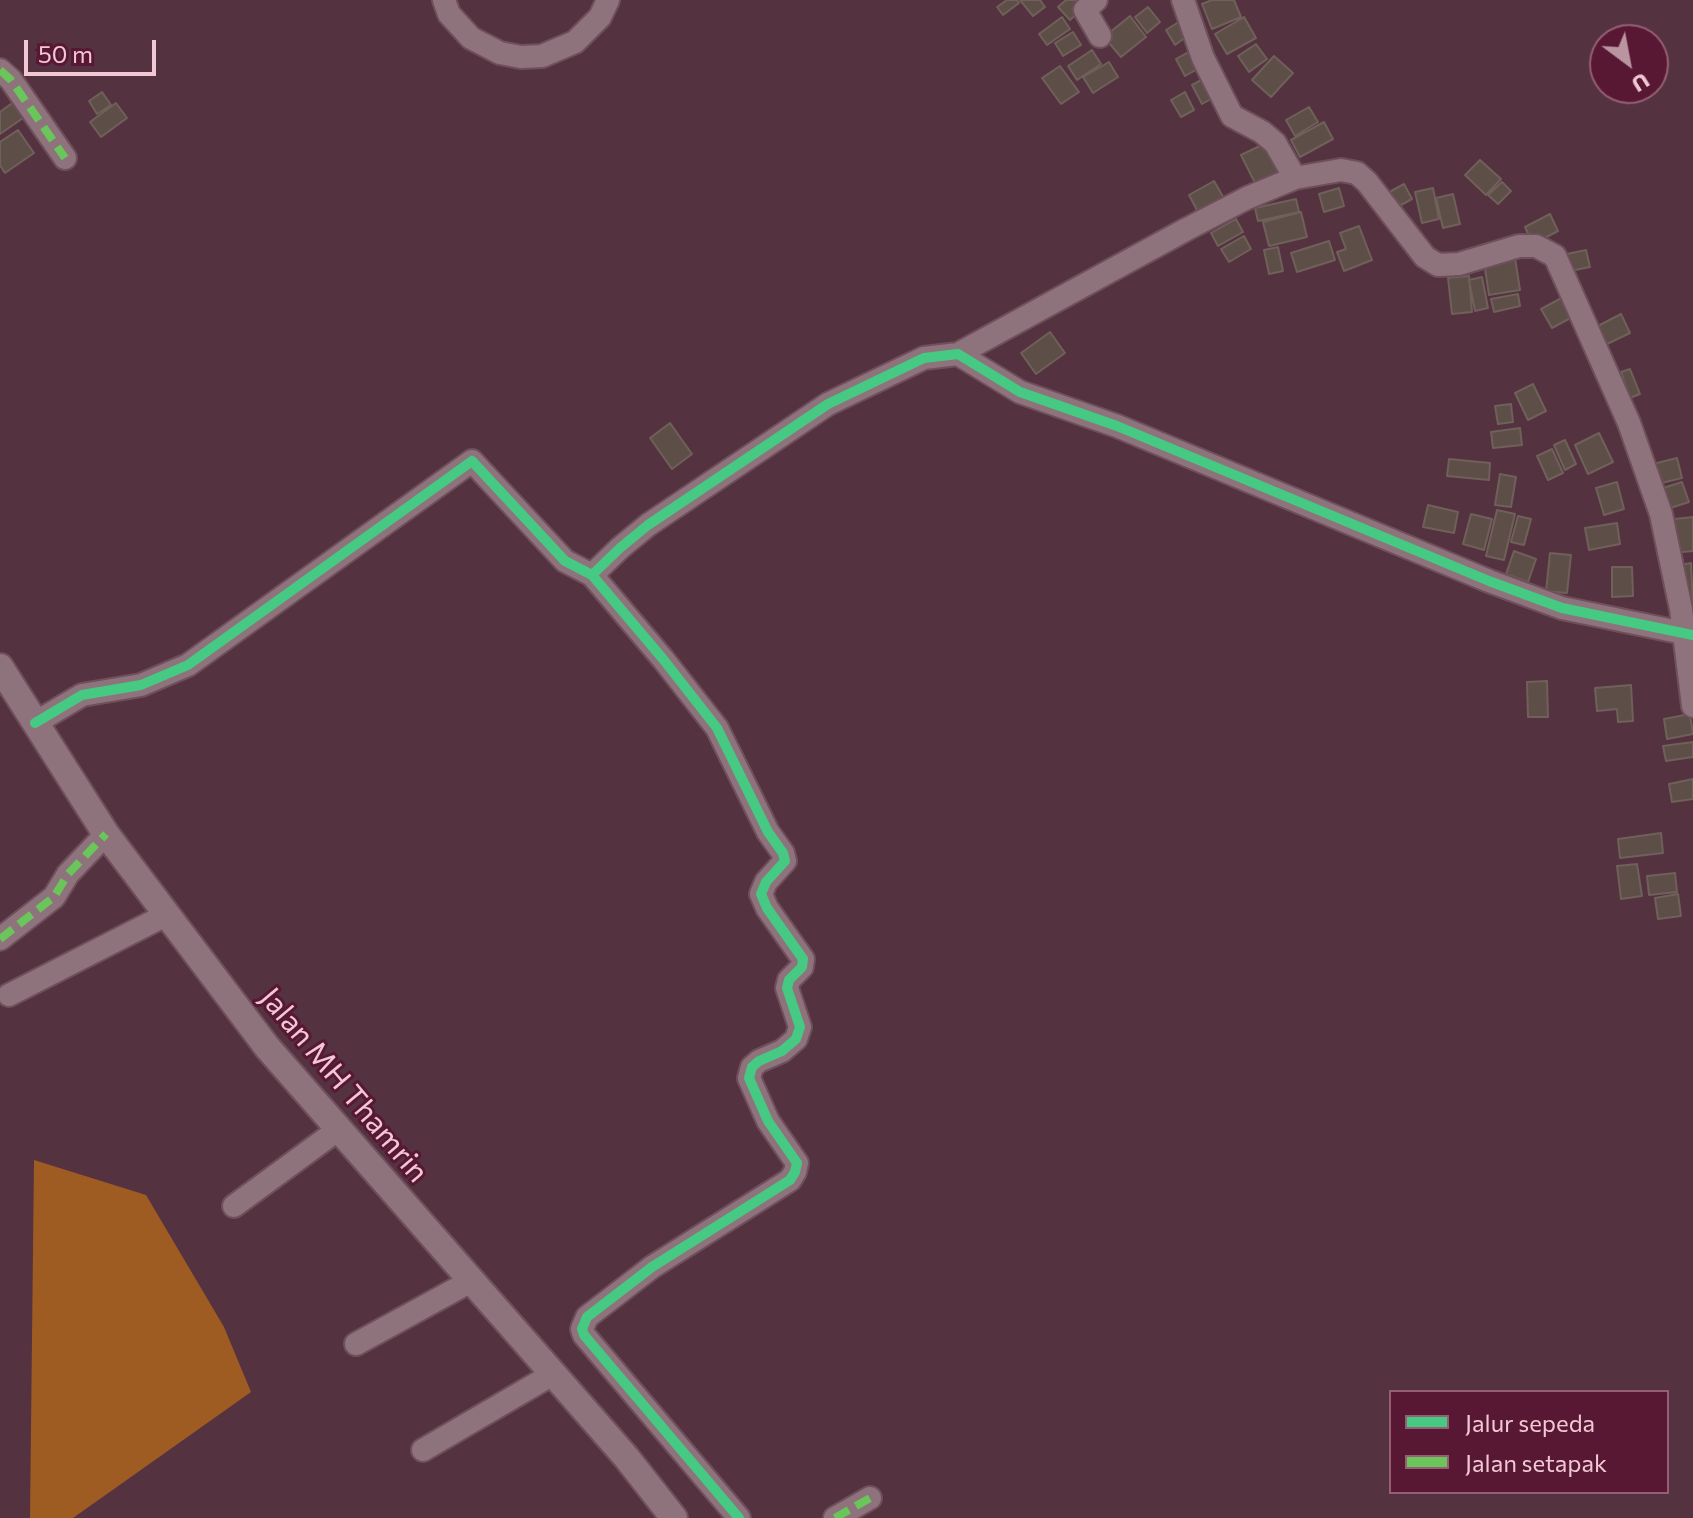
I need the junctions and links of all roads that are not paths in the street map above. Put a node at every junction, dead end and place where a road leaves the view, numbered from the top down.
1 (444, 0) edge
2 (608, 0) edge
3 (1096, 0) edge
4 (1183, 0) edge
5 (1100, 36) dead end
6 (0, 70) edge
7 (65, 158) dead end
8 (1295, 178) junction
9 (958, 354) junction
10 (592, 575) junction
11 (1688, 635) edge
12 (0, 667) edge
13 (1693, 706) edge
14 (35, 723) junction
15 (106, 834) junction
16 (168, 914) junction
17 (0, 939) edge
18 (9, 995) dead end
19 (339, 1129) junction
20 (234, 1206) dead end
21 (471, 1281) junction
22 (356, 1344) dead end
23 (553, 1374) junction
24 (423, 1450) dead end
25 (870, 1498) dead end
26 (674, 1518) edge
27 (739, 1518) edge
28 (835, 1518) edge

1 - 2 street
3 - 5 street
4 - 8 street
6 - 7 street
8 - 9 street
8 - 11 street
9 - 10 street
9 - 11 street
10 - 14 street
10 - 27 street
11 - 13 street
12 - 14 street, Jalan MH Thamrin
14 - 15 street, Jalan MH Thamrin
15 - 16 street, Jalan MH Thamrin
15 - 17 street
16 - 18 street
16 - 19 street, Jalan MH Thamrin
19 - 20 street
19 - 21 street, Jalan MH Thamrin
21 - 22 street
21 - 23 street, Jalan MH Thamrin
23 - 24 street
23 - 26 street, Jalan MH Thamrin
25 - 28 street

